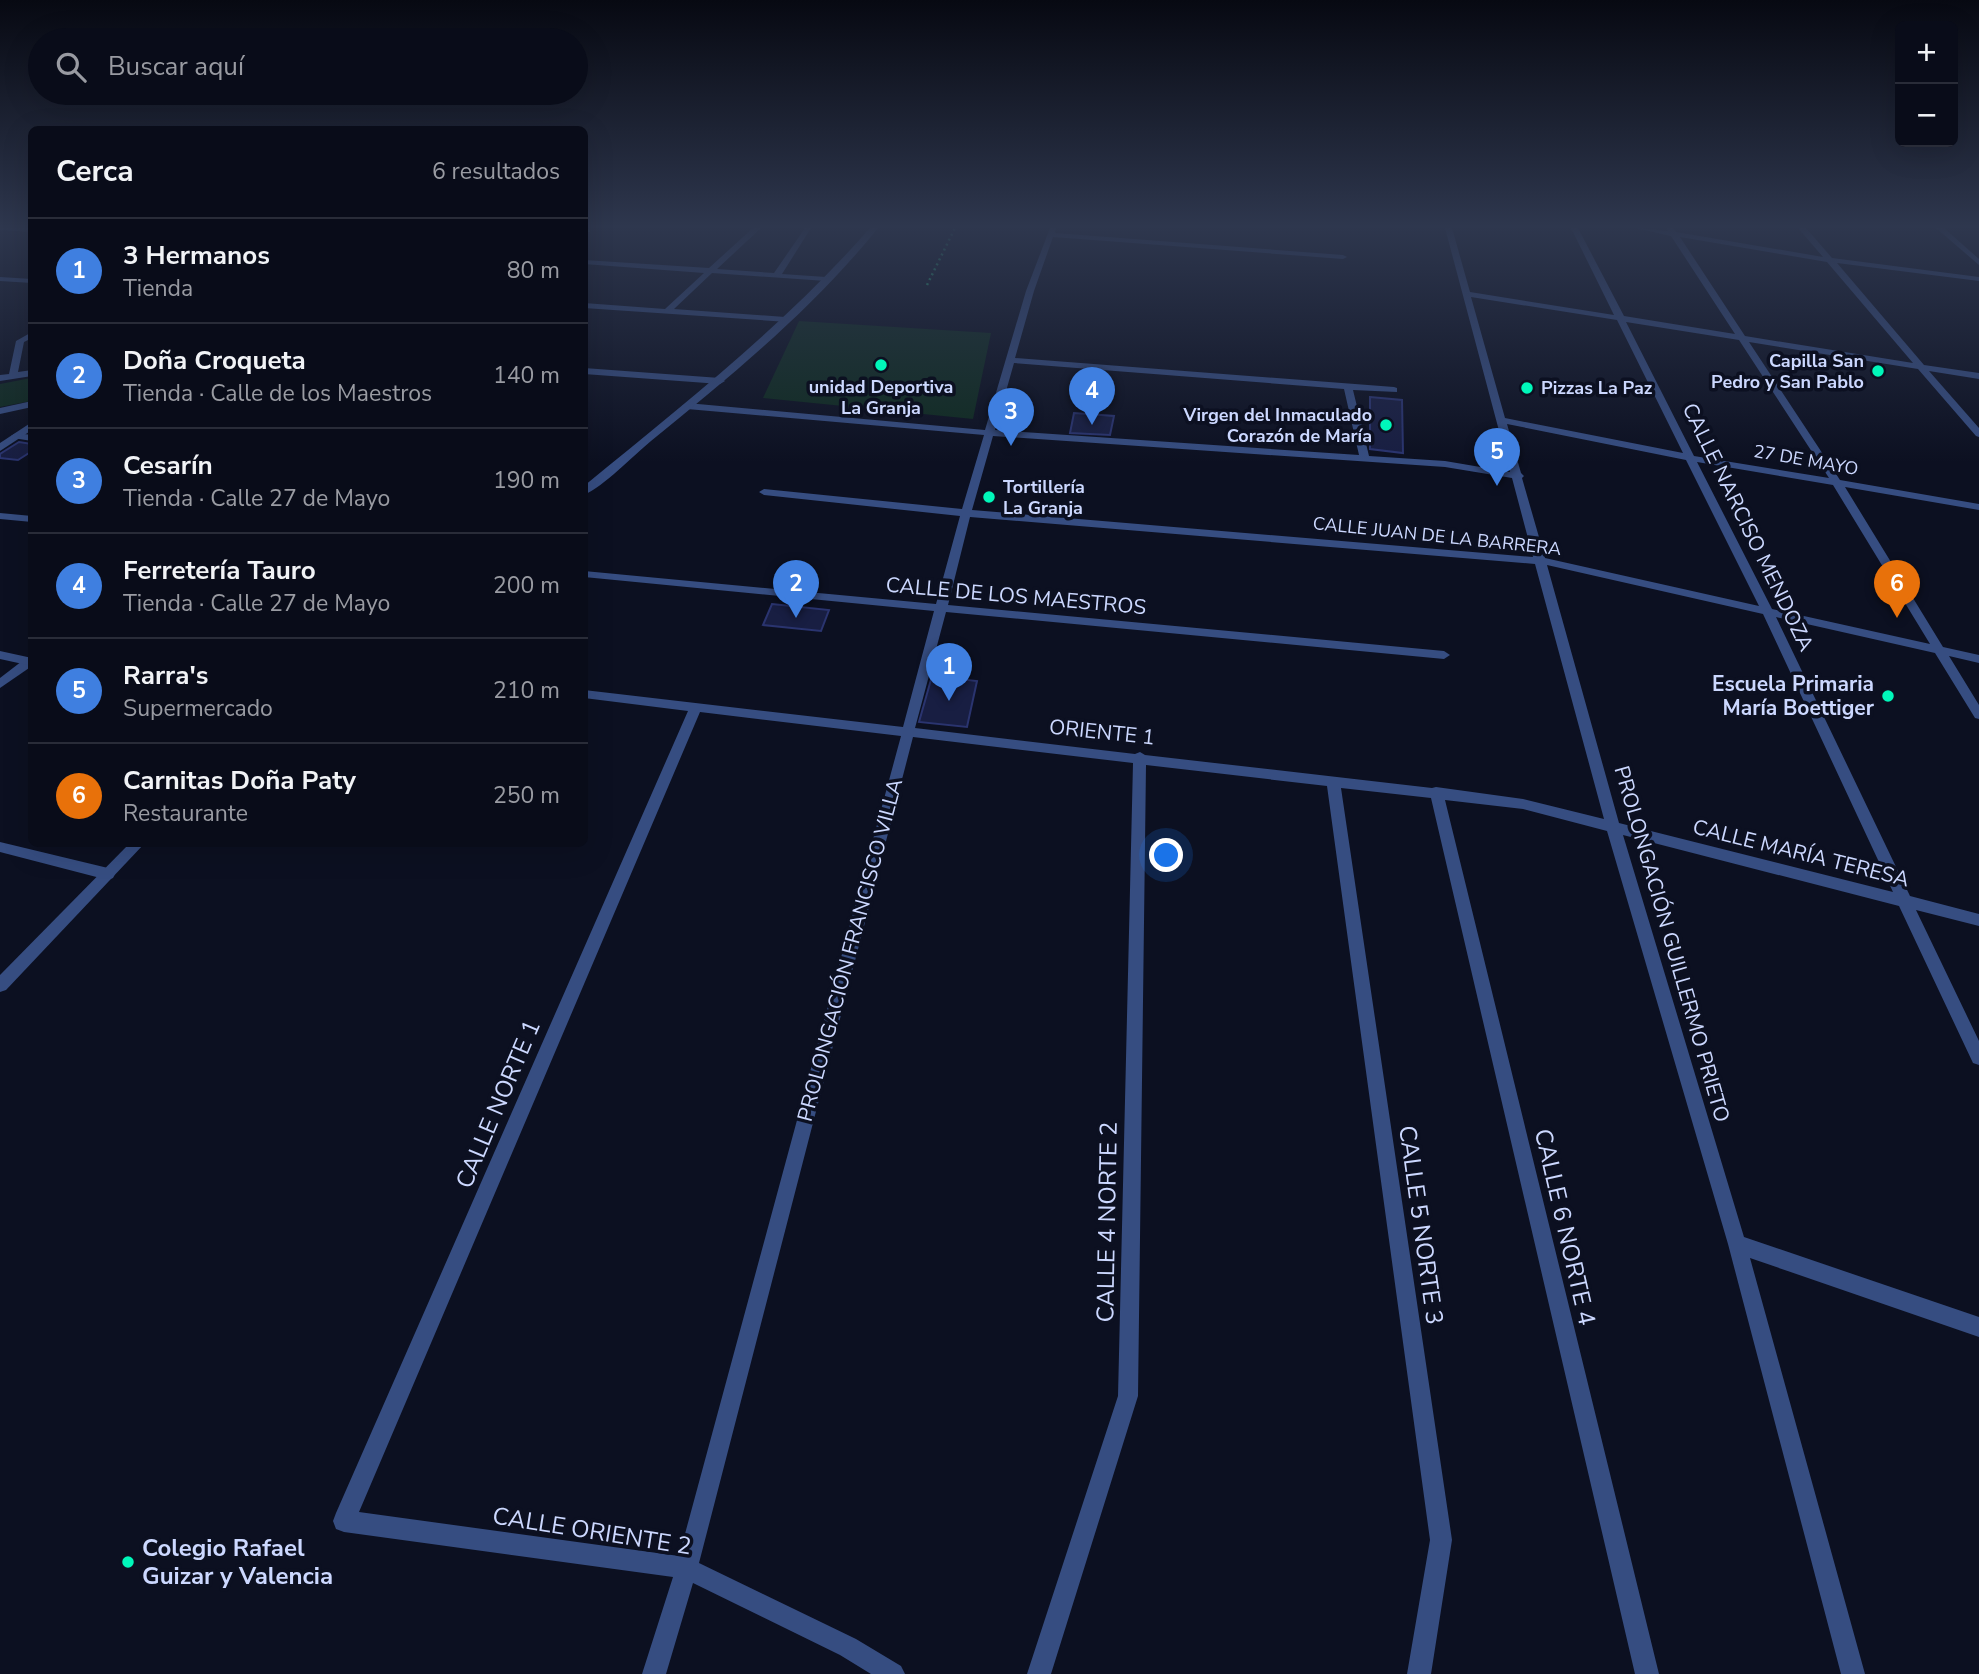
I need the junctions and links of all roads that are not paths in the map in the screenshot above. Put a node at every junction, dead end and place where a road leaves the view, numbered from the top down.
1 (599, 306) edge
2 (672, 306) edge
3 (799, 306) edge
4 (1025, 306) edge
5 (1471, 306) edge
6 (1543, 306) edge
7 (1615, 306) edge
8 (1722, 306) edge
9 (1868, 306) edge
10 (667, 311) junction
11 (1622, 319) junction
12 (785, 320) junction
13 (28, 336) edge
14 (1744, 338) junction
15 (1009, 360) junction
16 (1920, 366) junction
17 (588, 371) edge
18 (28, 374) edge
19 (13, 376) junction
20 (1979, 376) edge
21 (0, 378) edge
22 (720, 381) junction
23 (1348, 388) junction
24 (1394, 390) dead end
25 (28, 405) edge
26 (687, 406) junction
27 (0, 411) edge
28 (1504, 421) junction
29 (28, 428) edge
30 (989, 433) junction
31 (1979, 435) edge
32 (16, 436) junction
33 (28, 438) edge
34 (0, 448) edge
35 (1365, 458) junction
36 (1691, 458) junction
37 (1519, 477) junction
38 (1837, 483) junction
39 (588, 486) edge
40 (764, 492) dead end
41 (1979, 507) edge
42 (966, 513) junction
43 (0, 516) edge
44 (28, 519) edge
45 (1542, 561) junction
46 (588, 573) edge
47 (940, 608) junction
48 (1767, 611) junction
49 (1938, 650) junction
50 (0, 655) edge
51 (1444, 655) dead end
52 (1979, 659) edge
53 (28, 661) edge
54 (28, 664) edge
55 (0, 684) edge
56 (588, 694) edge
57 (696, 707) junction
58 (1979, 715) edge
59 (907, 732) junction
60 (1140, 757) junction
61 (1333, 782) junction
62 (1436, 792) junction
63 (1613, 826) junction
64 (0, 846) edge
65 (133, 847) edge
66 (107, 874) junction
67 (1905, 901) junction
68 (1979, 920) edge
69 (0, 985) edge
70 (1979, 1058) edge
71 (1737, 1244) junction
72 (1979, 1327) edge
73 (344, 1521) joint
74 (687, 1568) junction
75 (654, 1674) edge
76 (893, 1674) edge
77 (1039, 1674) edge
78 (1419, 1674) edge
79 (1647, 1674) edge
80 (1853, 1674) edge

1 - 10 street
2 - 10 street
3 - 12 street
4 - 15 street, PROLONGACIÓN FRANCISCO VILLA
5 - 28 street, PROLONGACIÓN GUILLERMO PRIETO
6 - 11 street
7 - 11 street, CALLE NARCISO MENDOZA
8 - 14 street
9 - 16 street
10 - 12 street
11 - 14 street
11 - 36 street, CALLE NARCISO MENDOZA
12 - 22 street
13 - 19 street
14 - 16 street
14 - 38 street
15 - 23 street
15 - 30 street, PROLONGACIÓN FRANCISCO VILLA
16 - 20 street
16 - 31 street
17 - 22 street
18 - 19 street
19 - 21 street
22 - 26 street
23 - 24 street
23 - 35 street
25 - 27 street
26 - 30 street
26 - 39 street
28 - 36 street, 27 DE MAYO
28 - 37 street, PROLONGACIÓN GUILLERMO PRIETO
29 - 32 street
30 - 35 street
30 - 42 street, PROLONGACIÓN FRANCISCO VILLA
32 - 33 street
32 - 34 street
35 - 37 street
36 - 38 street, 27 DE MAYO
36 - 48 street, CALLE NARCISO MENDOZA
37 - 45 street, PROLONGACIÓN GUILLERMO PRIETO
38 - 41 street, 27 DE MAYO
38 - 49 street
40 - 42 street, CALLE JUAN DE LA BARRERA
42 - 45 street, CALLE JUAN DE LA BARRERA
42 - 47 street, PROLONGACIÓN FRANCISCO VILLA
43 - 44 street
45 - 48 street, CALLE JUAN DE LA BARRERA
45 - 63 street, PROLONGACIÓN GUILLERMO PRIETO
46 - 47 street, CALLE DE LOS MAESTROS
47 - 51 street, CALLE DE LOS MAESTROS
47 - 59 street, PROLONGACIÓN FRANCISCO VILLA
48 - 49 street, CALLE JUAN DE LA BARRERA
48 - 67 street, CALLE NARCISO MENDOZA
49 - 52 street, CALLE JUAN DE LA BARRERA
49 - 58 street
50 - 53 street
54 - 55 street
56 - 57 street, ORIENTE 1
57 - 59 street, ORIENTE 1
57 - 73 street, CALLE NORTE 1
59 - 60 street, ORIENTE 1
59 - 74 street, PROLONGACIÓN FRANCISCO VILLA
60 - 61 street, ORIENTE 1
60 - 77 street, CALLE 4 NORTE 2
61 - 62 street, ORIENTE 1
61 - 78 street, CALLE 5 NORTE 3
62 - 63 street, ORIENTE 1
62 - 79 street, CALLE 6 NORTE 4
63 - 67 street, CALLE MARÍA TERESA
63 - 71 street, PROLONGACIÓN GUILLERMO PRIETO
64 - 66 street
65 - 66 street
66 - 69 street
67 - 68 street, CALLE MARÍA TERESA
67 - 70 street, CALLE NARCISO MENDOZA
71 - 72 street
71 - 80 street, PROLONGACIÓN GUILLERMO PRIETO
73 - 74 street, CALLE ORIENTE 2
74 - 75 street, PROLONGACIÓN FRANCISCO VILLA
74 - 76 street, CALLE ORIENTE 2

